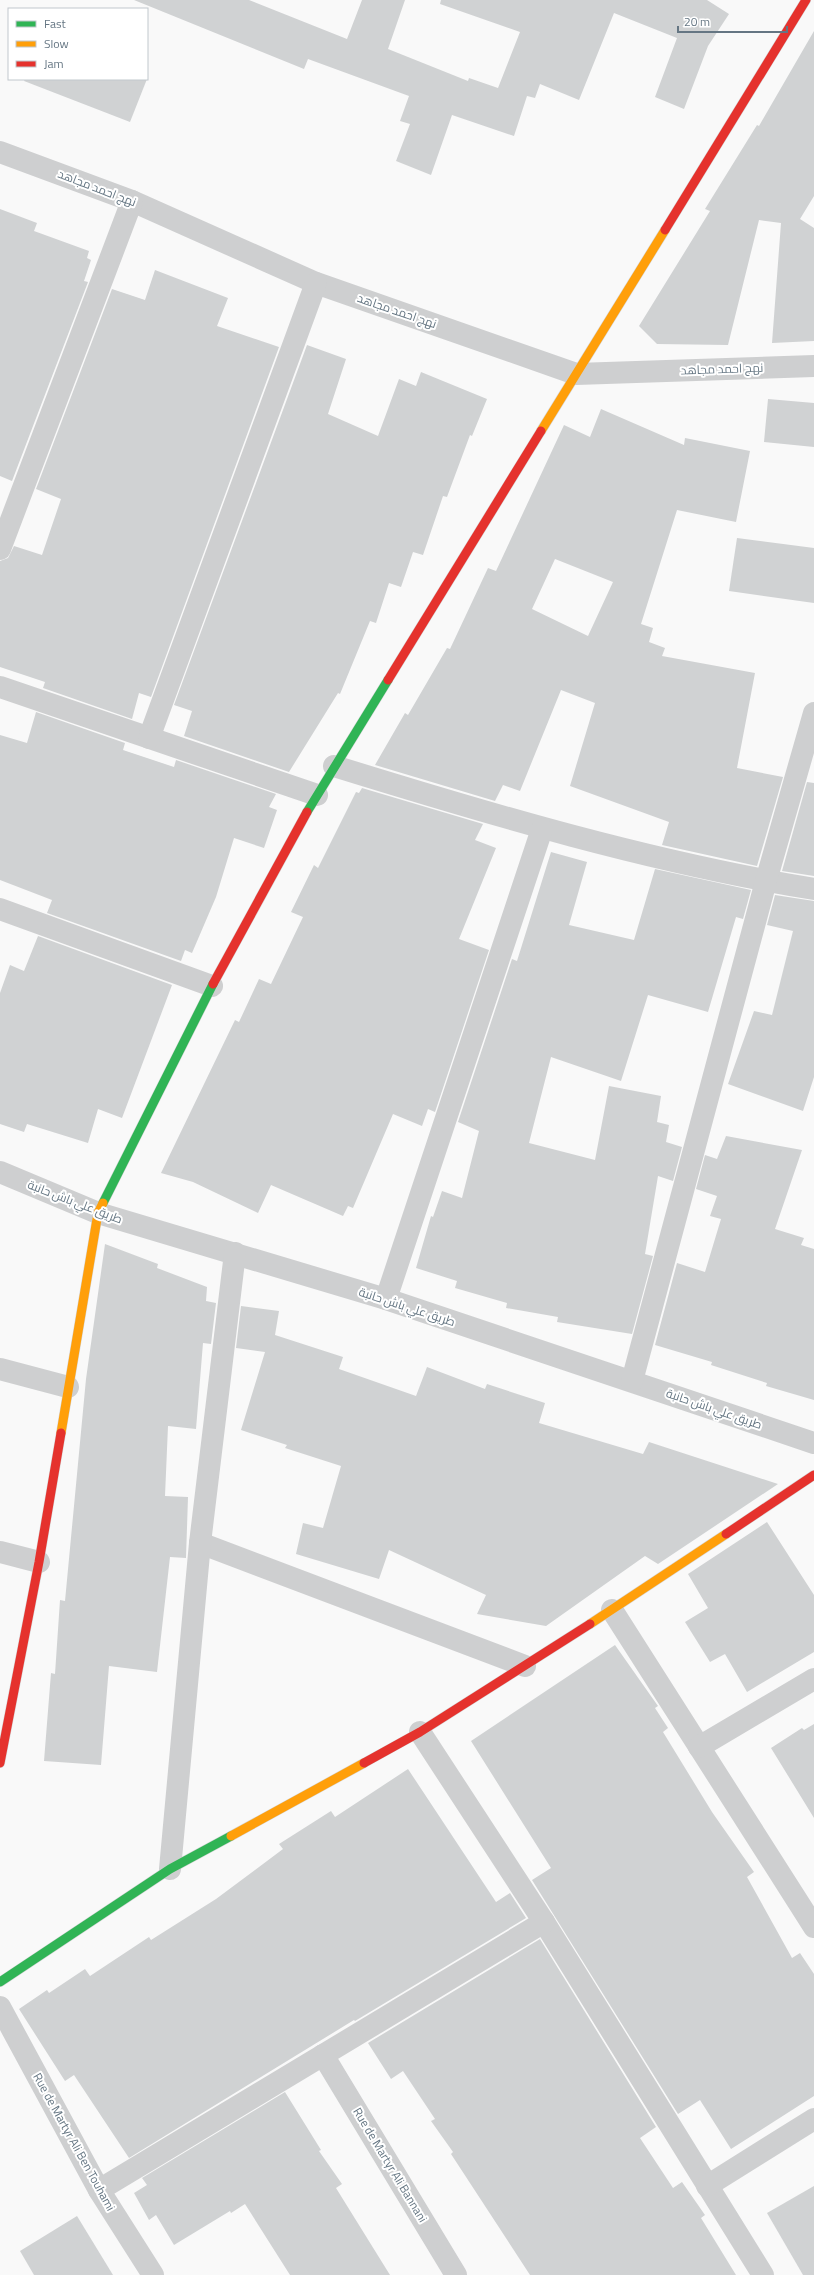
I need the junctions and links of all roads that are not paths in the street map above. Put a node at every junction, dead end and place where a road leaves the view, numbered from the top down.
1 (806, 0) edge
2 (0, 152) edge
3 (132, 200) junction
4 (316, 283) junction
5 (814, 366) edge
6 (576, 374) junction
7 (0, 549) edge
8 (0, 687) edge
9 (814, 713) edge
10 (149, 738) junction
11 (334, 766) junction
12 (317, 795) junction
13 (542, 829) junction
14 (766, 881) junction
15 (814, 889) edge
16 (0, 909) edge
17 (212, 986) junction
18 (0, 1172) edge
19 (98, 1213) junction
20 (235, 1253) junction
21 (386, 1299) junction
22 (0, 1369) edge
23 (632, 1381) junction
24 (68, 1388) junction
25 (814, 1443) edge
26 (814, 1474) edge
27 (200, 1543) junction
28 (0, 1552) edge
29 (39, 1562) junction
30 (612, 1610) junction
31 (525, 1666) junction
32 (814, 1679) edge
33 (420, 1732) junction
34 (699, 1747) junction
35 (0, 1763) edge
36 (170, 1869) junction
37 (810, 1913) edge
38 (544, 1922) junction
39 (0, 1982) edge
40 (0, 2007) edge
41 (323, 2055) junction
42 (814, 2119) edge
43 (707, 2186) junction
44 (99, 2190) junction
45 (153, 2275) edge
46 (456, 2275) edge
47 (763, 2275) edge

1 - 6 street
2 - 3 street, نهج احمد مجاهد
3 - 4 street, نهج احمد مجاهد
3 - 7 street
4 - 6 street, نهج احمد مجاهد
4 - 10 street
5 - 6 street, نهج احمد مجاهد
6 - 11 street
8 - 10 street
9 - 14 street
10 - 12 street
11 - 12 street
11 - 13 street
12 - 17 street
13 - 14 street
13 - 21 street
14 - 15 street
14 - 23 street
16 - 17 street
17 - 19 street
18 - 19 street, طريق علي باش حانبة
19 - 20 street, طريق علي باش حانبة
19 - 24 street
20 - 21 street, طريق علي باش حانبة
20 - 27 street
21 - 23 street, طريق علي باش حانبة
22 - 24 street
23 - 25 street, طريق علي باش حانبة
24 - 29 street
26 - 30 street
27 - 31 street
27 - 36 street
28 - 29 street
29 - 35 street
30 - 31 street
30 - 34 street
31 - 33 street
32 - 34 street
33 - 36 street
33 - 38 street
34 - 37 street
36 - 39 street
38 - 41 street
38 - 43 street
40 - 44 street, Rue de Martyr Ali Ben Touhami
41 - 44 street
41 - 46 street, Rue de Martyr Ali Bannani
42 - 43 street
43 - 47 street
44 - 45 street, Rue de Martyr Ali Ben Touhami

